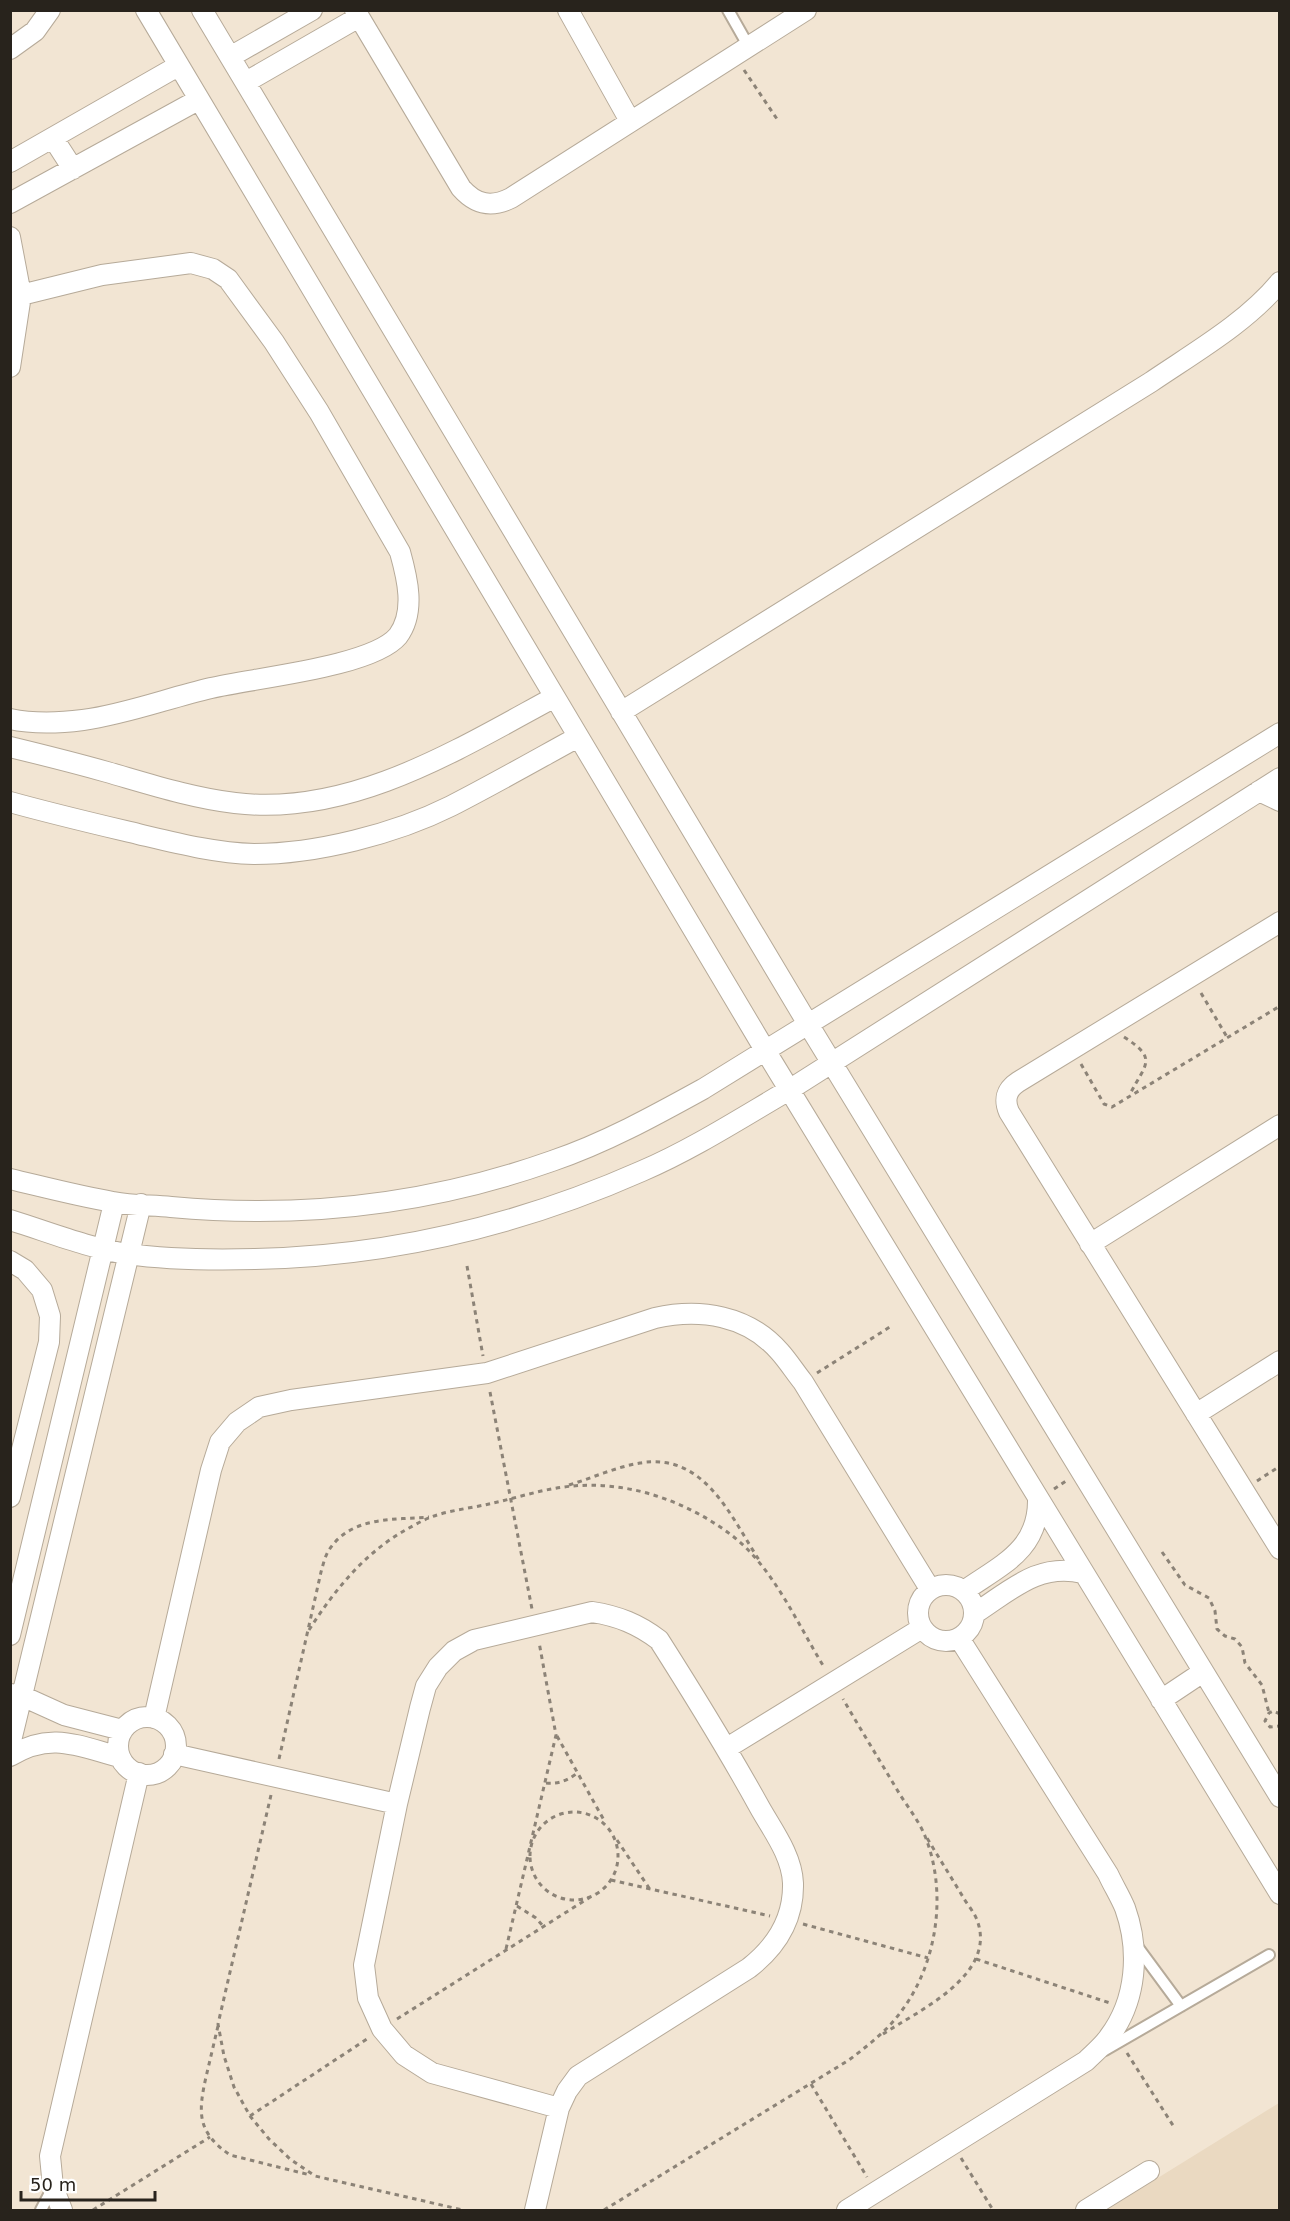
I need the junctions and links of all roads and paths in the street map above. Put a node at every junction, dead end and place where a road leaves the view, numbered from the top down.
1 (50, 10) edge
2 (146, 10) edge
3 (202, 10) edge
4 (312, 10) edge
5 (568, 10) edge
6 (728, 10) edge
7 (806, 10) edge
8 (357, 14) edge
9 (10, 49) edge
10 (742, 51) junction
11 (230, 57) junction
12 (178, 66) junction
13 (246, 82) junction
14 (198, 100) junction
15 (777, 119) dead end
16 (630, 122) junction
17 (53, 138) junction
18 (10, 162) edge
19 (73, 169) junction
20 (10, 203) edge
21 (10, 237) edge
22 (1280, 282) edge
23 (21, 294) junction
24 (10, 367) edge
25 (553, 698) junction
26 (621, 712) junction
27 (10, 719) edge
28 (1280, 733) edge
29 (578, 737) junction
30 (10, 747) edge
31 (1280, 778) edge
32 (1259, 791) junction
33 (1280, 801) edge
34 (10, 802) edge
35 (1280, 922) edge
36 (1199, 988) dead end
37 (1280, 1006) edge
38 (808, 1024) junction
39 (1123, 1036) dead end
40 (1227, 1037) junction
41 (1072, 1049) junction
42 (765, 1050) junction
43 (832, 1063) junction
44 (789, 1090) junction
45 (1130, 1096) junction
46 (1280, 1125) edge
47 (10, 1179) edge
48 (114, 1203) junction
49 (141, 1204) junction
50 (10, 1220) edge
51 (1090, 1244) junction
52 (103, 1249) junction
53 (129, 1254) junction
54 (10, 1261) edge
55 (893, 1325) dead end
56 (1280, 1361) edge
57 (803, 1382) junction
58 (1196, 1414) junction
59 (1280, 1466) edge
60 (1080, 1472) junction
61 (564, 1487) junction
62 (1242, 1490) junction
63 (10, 1497) edge
64 (510, 1499) junction
65 (1038, 1499) junction
66 (431, 1517) junction
67 (1280, 1549) edge
68 (1161, 1551) dead end
69 (1017, 1554) junction
70 (763, 1566) junction
71 (1083, 1572) junction
72 (1032, 1576) junction
73 (930, 1589) junction
74 (964, 1591) junction
75 (974, 1614) junction
76 (536, 1625) junction
77 (921, 1628) junction
78 (309, 1630) junction
79 (10, 1635) edge
80 (959, 1638) junction
81 (1203, 1671) junction
82 (833, 1683) junction
83 (16, 1695) edge
84 (1161, 1700) junction
85 (1269, 1713) junction
86 (1280, 1714) edge
87 (64, 1715) junction
88 (154, 1718) junction
89 (1280, 1726) edge
90 (122, 1730) junction
91 (556, 1735) junction
92 (58, 1741) junction
93 (10, 1745) edge
94 (727, 1748) junction
95 (174, 1754) junction
96 (10, 1756) edge
97 (120, 1756) junction
98 (139, 1773) junction
99 (576, 1774) junction
100 (275, 1777) junction
101 (546, 1783) junction
102 (1276, 1787) edge
103 (397, 1804) junction
104 (609, 1830) junction
105 (924, 1835) junction
106 (533, 1841) junction
107 (611, 1880) junction
108 (650, 1888) junction
109 (595, 1894) junction
110 (1280, 1894) edge
111 (517, 1906) junction
112 (788, 1920) junction
113 (543, 1926) junction
114 (1134, 1942) junction
115 (506, 1950) junction
116 (1269, 1954) dead end
117 (928, 1958) junction
118 (976, 1959) junction
119 (1180, 2006) junction
120 (1125, 2008) junction
121 (218, 2024) junction
122 (382, 2029) junction
123 (879, 2036) junction
124 (1120, 2041) junction
125 (1086, 2061) junction
126 (811, 2084) junction
127 (559, 2108) junction
128 (250, 2116) junction
129 (1174, 2127) dead end
130 (210, 2137) junction
131 (952, 2144) junction
132 (1149, 2171) dead end
133 (315, 2176) junction
134 (53, 2187) junction
135 (876, 2192) junction
136 (41, 2211) edge
137 (62, 2211) edge
138 (93, 2211) edge
139 (463, 2211) edge
140 (535, 2211) edge
141 (604, 2211) edge
142 (847, 2211) edge
143 (993, 2211) edge
144 (1086, 2211) edge

1 - 9 street
2 - 12 street
3 - 11 street
4 - 11 street
5 - 16 street
6 - 10 lane
7 - 10 street
8 - 13 street
8 - 16 street
10 - 15 path
10 - 16 street
11 - 13 street
12 - 14 street
12 - 17 street
13 - 26 street
14 - 19 street
14 - 25 street
17 - 18 street
17 - 19 street
19 - 20 street
21 - 23 street
22 - 26 street
23 - 24 street
23 - 27 street
25 - 29 street
25 - 30 street
26 - 38 street
28 - 38 street
29 - 34 street
29 - 42 street
31 - 32 street
32 - 33 street
32 - 43 street
35 - 41 street
36 - 40 path
37 - 40 path
38 - 42 street
38 - 43 street
39 - 45 path
40 - 45 path
41 - 45 path
41 - 51 street
42 - 44 street
42 - 49 street
43 - 44 street
43 - 60 street
44 - 53 street
44 - 65 street
46 - 51 street
47 - 48 street
48 - 49 street
48 - 52 street
49 - 53 street
50 - 52 street
51 - 58 street
52 - 53 street
52 - 79 street
53 - 83 street
54 - 63 street
55 - 57 path
56 - 58 street
57 - 73 street
57 - 88 street
58 - 62 street
59 - 62 path
60 - 65 path
60 - 81 street
61 - 64 path
61 - 70 path
61 - 70 path
62 - 67 street
64 - 66 path
64 - 76 path
65 - 69 street
65 - 71 street
66 - 78 path
66 - 78 path
68 - 85 path
69 - 72 street
69 - 74 street
70 - 82 path
71 - 72 street
71 - 84 street
72 - 75 street
73 - 74 street
73 - 77 street
74 - 75 street
75 - 80 street
76 - 91 path
76 - 94 street
76 - 103 street
77 - 80 street
77 - 82 street
78 - 100 path
80 - 114 street
81 - 84 street
81 - 102 street
82 - 94 street
82 - 105 path
83 - 87 street
83 - 93 street
84 - 110 street
85 - 86 path
85 - 89 path
87 - 90 street
87 - 92 street
88 - 90 street
88 - 95 street
90 - 97 street
91 - 99 path
91 - 101 path
92 - 96 street
92 - 97 street
94 - 112 street
95 - 98 street
95 - 100 street
97 - 98 street
98 - 134 street
99 - 101 path
99 - 104 path
100 - 103 street
100 - 121 path
101 - 106 path
103 - 122 street
104 - 106 path
104 - 107 path
104 - 108 path
105 - 117 path
105 - 118 path
106 - 109 path
106 - 111 path
107 - 108 path
107 - 109 path
108 - 112 path
109 - 113 path
111 - 113 path
111 - 115 path
112 - 117 path
112 - 127 street
113 - 115 path
114 - 119 lane
114 - 120 street
115 - 122 path
116 - 119 lane
117 - 123 path
118 - 120 path
118 - 123 path
119 - 124 lane
120 - 125 street
121 - 128 path
121 - 130 path
122 - 127 street
122 - 128 path
123 - 126 path
124 - 125 lane
124 - 129 path
125 - 131 street
126 - 135 path
126 - 141 path
127 - 140 street
128 - 133 path
130 - 133 path
130 - 138 path
131 - 135 street
131 - 143 path
132 - 144 street
133 - 139 path
134 - 136 lane
134 - 137 street
135 - 142 street

